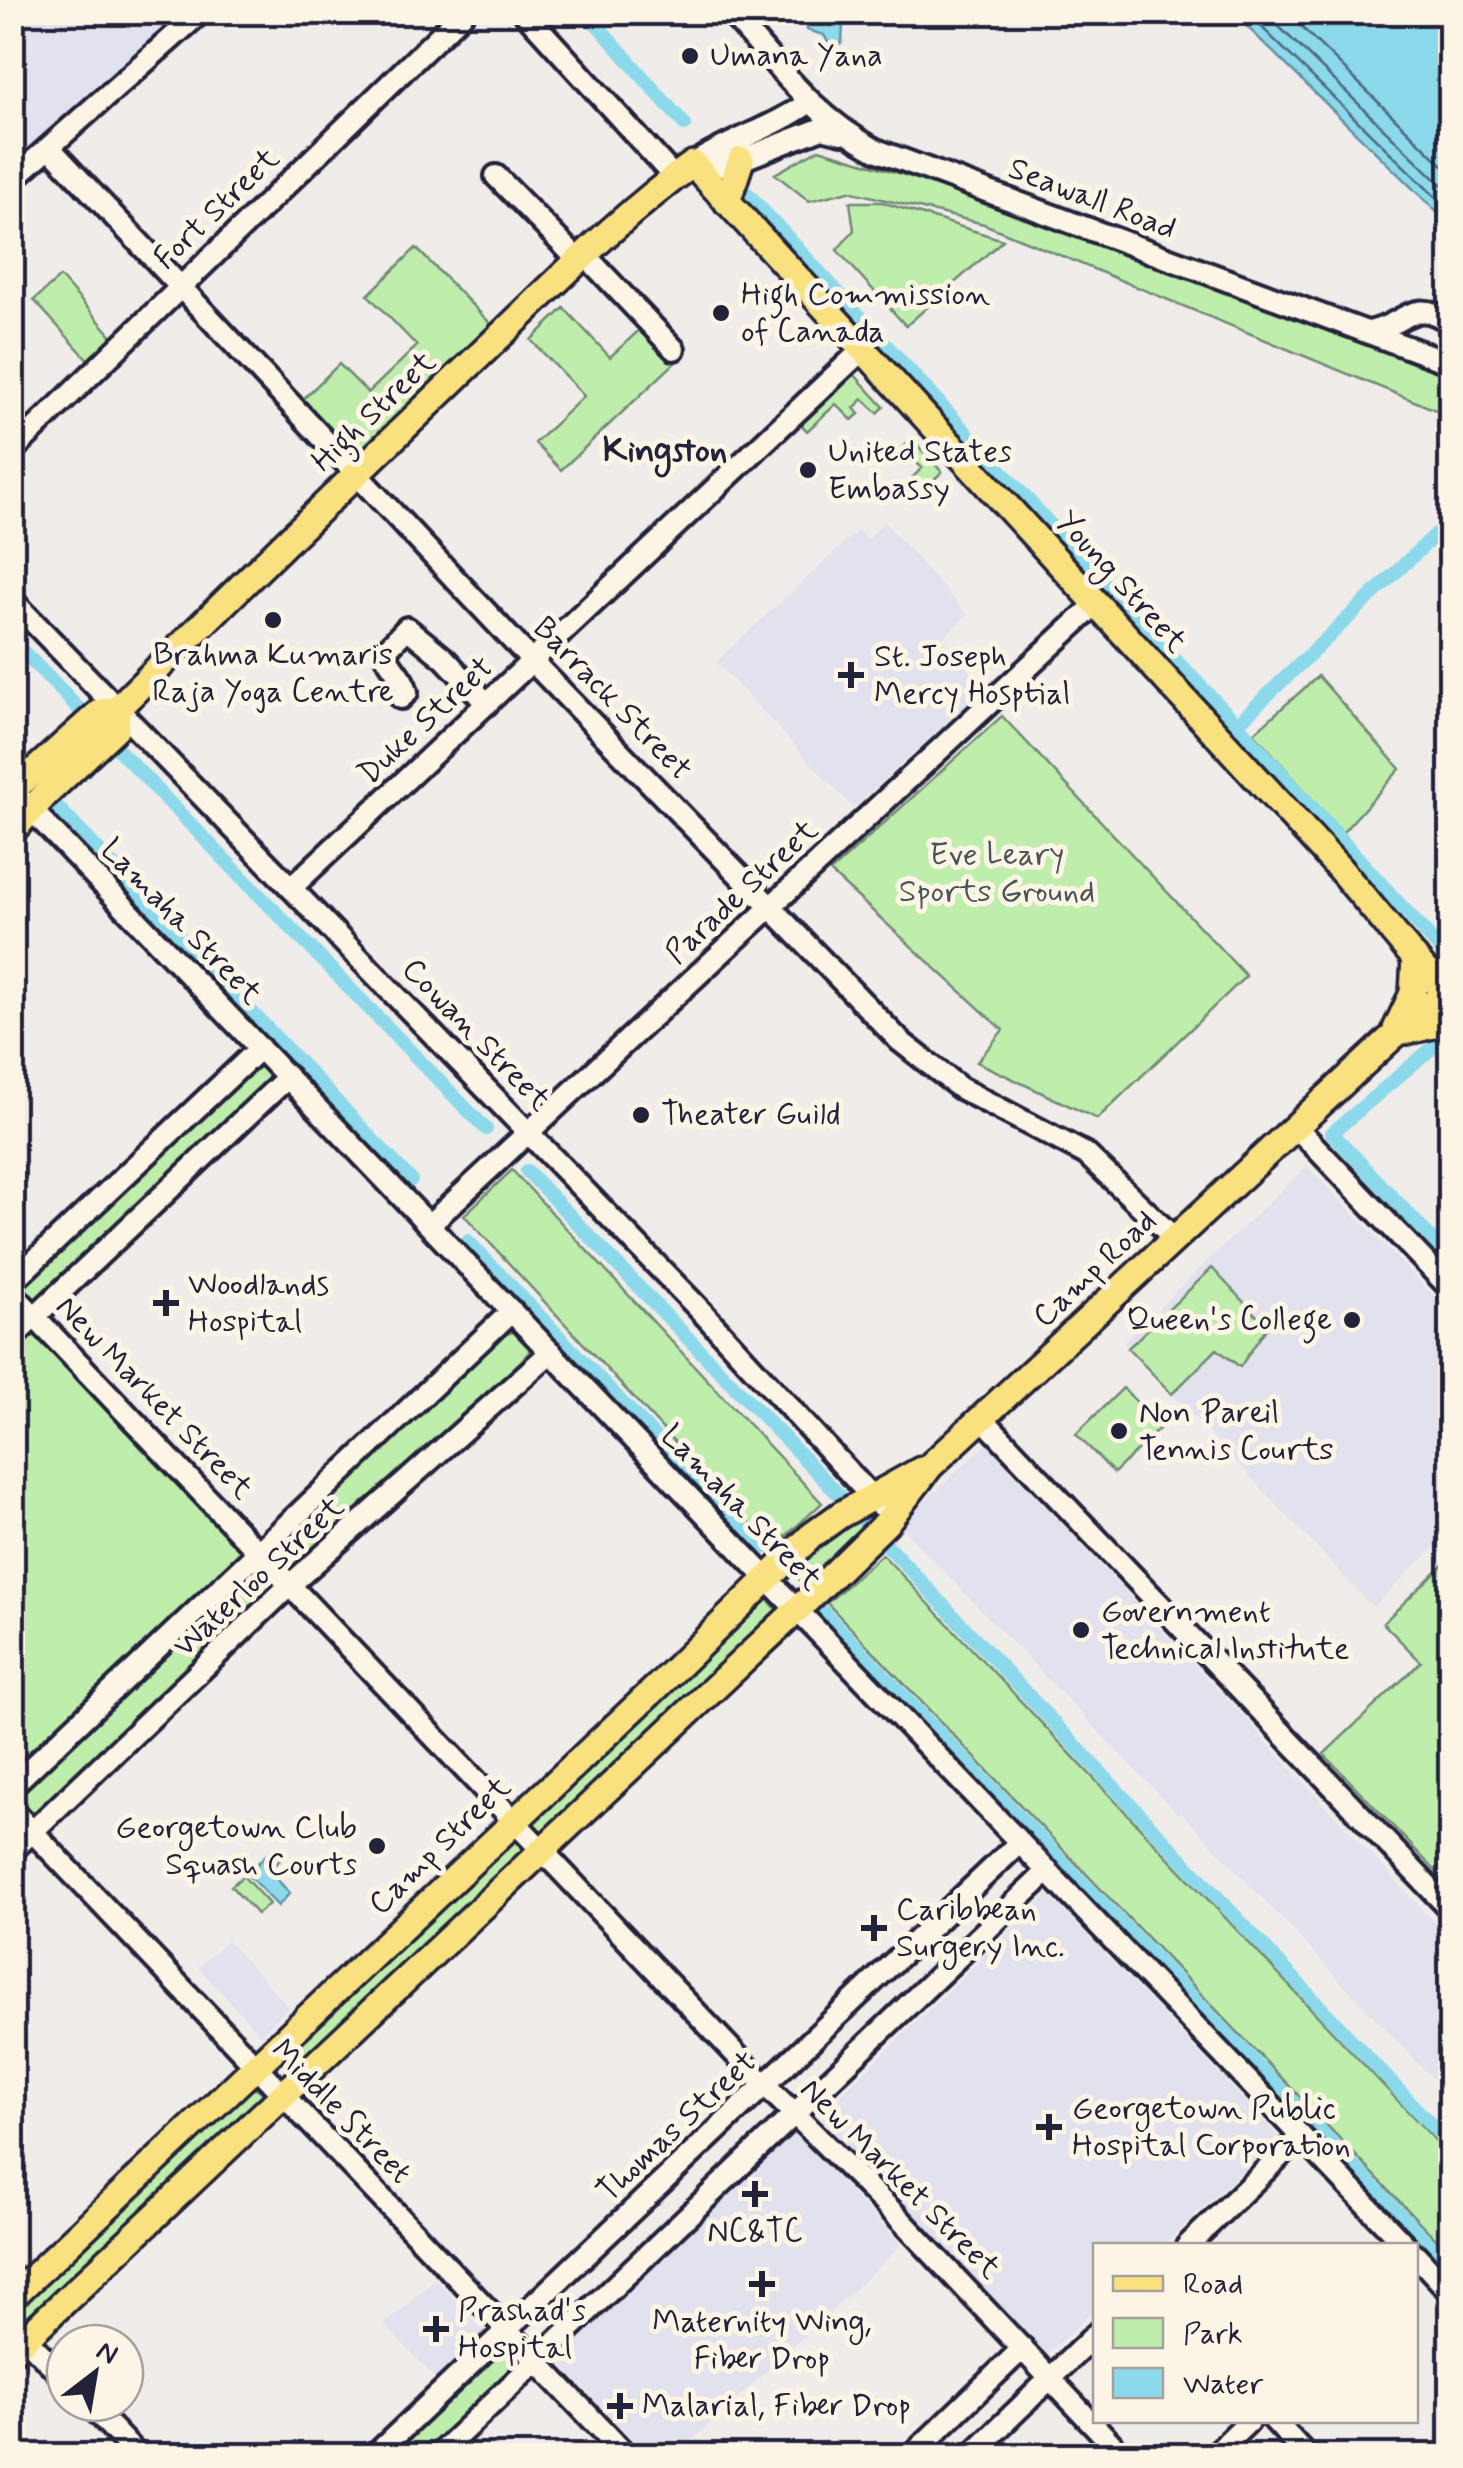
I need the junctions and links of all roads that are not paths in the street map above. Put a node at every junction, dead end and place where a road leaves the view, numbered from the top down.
1 (201, 12) edge
2 (464, 12) edge
3 (524, 12) edge
4 (730, 12) edge
5 (808, 103) junction
6 (844, 133) junction
7 (49, 148) junction
8 (741, 160) junction
9 (688, 171) junction
10 (496, 176) dead end
11 (12, 180) edge
12 (728, 202) junction
13 (583, 259) junction
14 (180, 287) junction
15 (1450, 323) edge
16 (1366, 332) junction
17 (674, 350) dead end
18 (862, 350) junction
19 (1450, 364) edge
20 (12, 451) edge
21 (357, 472) junction
22 (12, 600) edge
23 (1096, 604) junction
24 (532, 662) junction
25 (401, 698) dead end
26 (487, 704) junction
27 (111, 716) junction
28 (24, 793) edge
29 (12, 832) edge
30 (292, 887) junction
31 (768, 909) junction
32 (1415, 958) junction
33 (1449, 992) edge
34 (1450, 1021) edge
35 (1390, 1039) junction
36 (260, 1048) junction
37 (288, 1077) junction
38 (1297, 1128) junction
39 (528, 1132) junction
40 (430, 1224) junction
41 (1175, 1239) junction
42 (12, 1282) edge
43 (1450, 1288) edge
44 (12, 1293) edge
45 (512, 1311) junction
46 (35, 1316) junction
47 (12, 1338) edge
48 (551, 1352) junction
49 (989, 1426) junction
50 (930, 1466) junction
51 (867, 1499) junction
52 (888, 1520) junction
53 (260, 1551) junction
54 (775, 1570) junction
55 (290, 1585) junction
56 (806, 1600) junction
57 (12, 1786) edge
58 (12, 1810) edge
59 (516, 1819) junction
60 (34, 1832) junction
61 (1020, 1842) junction
62 (544, 1850) junction
63 (12, 1851) edge
64 (1048, 1872) junction
65 (1450, 1909) edge
66 (256, 2066) junction
67 (765, 2085) junction
68 (282, 2093) junction
69 (794, 2114) junction
70 (1301, 2136) junction
71 (1190, 2243) edge
72 (1403, 2243) edge
73 (1418, 2259) edge
74 (1450, 2292) edge
75 (12, 2297) edge
76 (507, 2330) junction
77 (1093, 2337) edge
78 (17, 2338) edge
79 (1023, 2348) junction
80 (536, 2361) junction
81 (45, 2362) edge
82 (1050, 2378) junction
83 (107, 2423) edge
84 (1247, 2423) edge
85 (1277, 2423) edge
86 (138, 2456) edge
87 (374, 2456) edge
88 (438, 2456) edge
89 (627, 2456) edge
90 (911, 2456) edge
91 (970, 2456) edge
92 (1123, 2456) edge
93 (1214, 2456) edge
94 (1307, 2456) edge

1 - 7 street
2 - 14 street, Fort Street
3 - 9 street
4 - 5 street, Seawall Road
5 - 6 street, Seawall Road
5 - 9 street, High Street
6 - 8 street, High Street
6 - 16 street, Seawall Road
7 - 11 street
7 - 14 street, Barrack Street
8 - 9 street, High Street
8 - 12 main road
9 - 12 main road, Young Street
9 - 13 main road, High Street
10 - 13 street
12 - 18 main road, Young Street
13 - 17 street
13 - 21 main road, High Street
14 - 20 street, Fort Street
14 - 21 street, Barrack Street
15 - 16 street
16 - 19 street, Seawall Road
18 - 23 main road, Young Street
18 - 24 street, Duke Street
21 - 24 street, Barrack Street
21 - 27 main road, High Street
22 - 27 street, Cowan Street
23 - 31 street, Parade Street
23 - 32 main road, Young Street
24 - 26 street, Duke Street
24 - 31 street, Barrack Street
25 - 26 street
26 - 30 street, Duke Street
27 - 28 main road, High Street
27 - 30 street, Cowan Street
28 - 29 main road, High Street
28 - 36 street, Lamaha Street
30 - 39 street, Cowan Street
31 - 39 street, Parade Street
31 - 41 street, Barrack Street
32 - 33 main road, Young Street
32 - 35 main road
33 - 35 main road, Camp Road
34 - 35 main road
35 - 38 main road, Camp Road
36 - 37 street, Lamaha Street
36 - 42 street
37 - 40 street, Lamaha Street
37 - 46 street
38 - 41 main road, Camp Road
38 - 43 street
39 - 40 street, Parade Street
39 - 51 street, Cowan Street
40 - 45 street, Lamaha Street
41 - 49 main road, Camp Road
44 - 46 street, New Market Street
45 - 48 street, Lamaha Street
45 - 53 street, Waterloo Street
46 - 47 street
46 - 53 street, New Market Street
48 - 54 street, Lamaha Street
48 - 55 street, Waterloo Street
49 - 50 main road, Camp Road
49 - 65 street
50 - 51 main road, Camp Street
50 - 52 main road, Camp Road
51 - 52 street, Cowan Street
51 - 54 main road, Camp Street
52 - 56 main road, Camp Road
53 - 55 street, New Market Street
53 - 57 street, Waterloo Street
54 - 56 street, Lamaha Street
54 - 59 main road, Camp Street
55 - 59 street, New Market Street
55 - 60 street, Waterloo Street
56 - 61 street, Lamaha Street
56 - 62 main road
58 - 60 street, Middle Street
59 - 62 street, New Market Street
59 - 66 main road, Camp Street
60 - 63 street, Waterloo Street
60 - 66 street, Middle Street
61 - 64 street, Lamaha Street
61 - 67 street, Thomas Street
62 - 67 street, New Market Street
62 - 68 main road
64 - 69 street
64 - 70 street, Lamaha Street
66 - 68 street, Middle Street
66 - 75 main road, Camp Street
67 - 69 street, New Market Street
67 - 76 street, Thomas Street
68 - 76 street, Middle Street
68 - 78 main road
69 - 79 street, New Market Street
69 - 80 street
70 - 71 street
70 - 72 street, Lamaha Street
73 - 74 street, Lamaha Street
76 - 80 street, Middle Street
76 - 87 street, Thomas Street
77 - 82 street
78 - 81 street
79 - 82 street, New Market Street
79 - 90 street
80 - 88 street
80 - 89 street, Middle Street
82 - 91 street
82 - 92 street, New Market Street
83 - 86 street
84 - 93 street
85 - 94 street

